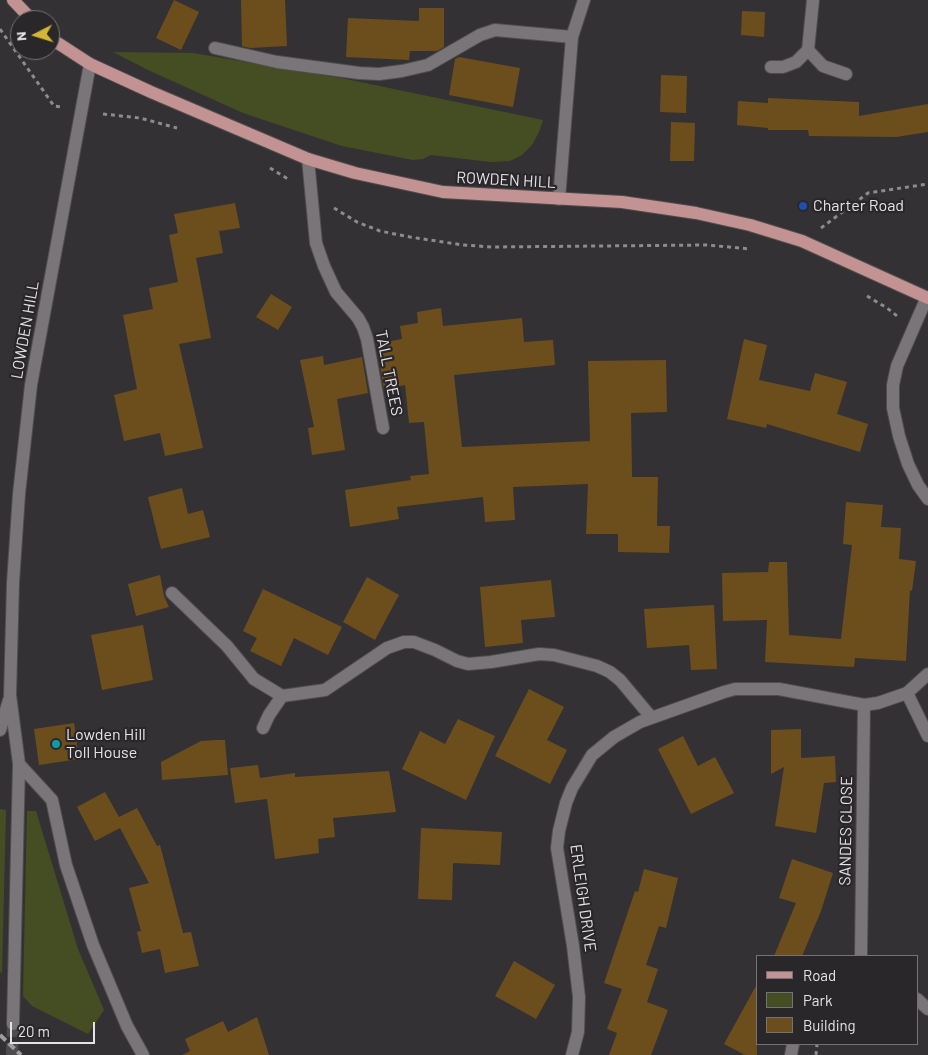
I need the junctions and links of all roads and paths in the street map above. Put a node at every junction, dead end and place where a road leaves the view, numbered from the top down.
1 (13, 0) edge
2 (584, 0) edge
3 (813, 0) edge
4 (22, 10) edge
5 (0, 29) edge
6 (572, 37) junction
7 (60, 44) edge
8 (215, 48) dead end
9 (808, 50) junction
10 (90, 64) junction
11 (771, 67) dead end
12 (846, 74) dead end
13 (81, 110) junction
14 (308, 159) junction
15 (928, 184) edge
16 (559, 199) junction
17 (802, 241) junction
18 (722, 246) dead end
19 (758, 250) dead end
20 (861, 292) dead end
21 (928, 298) edge
22 (912, 330) junction
23 (383, 428) dead end
24 (928, 499) edge
25 (172, 593) dead end
26 (928, 674) edge
27 (908, 693) junction
28 (10, 695) junction
29 (282, 696) junction
30 (864, 705) junction
31 (651, 717) junction
32 (263, 728) dead end
33 (0, 730) edge
34 (928, 736) edge
35 (19, 764) junction
36 (861, 955) edge
37 (918, 1000) edge
38 (928, 1009) edge
39 (13, 1024) tunnel mouth
40 (144, 1055) edge
41 (572, 1055) edge

1 - 4 main road
2 - 6 street
3 - 9 street
5 - 13 path
6 - 8 street
6 - 16 street
7 - 10 main road, ROWDEN HILL
9 - 11 street
9 - 12 street
10 - 13 street, LOWDEN HILL
10 - 14 main road, ROWDEN HILL
13 - 28 street, LOWDEN HILL
14 - 16 main road, ROWDEN HILL
14 - 23 street, TALL TREES
15 - 17 path
16 - 17 main road, ROWDEN HILL
17 - 21 main road, ROWDEN HILL
18 - 19 path
20 - 22 path
21 - 22 street
22 - 24 street
25 - 29 street
26 - 27 street, ERLEIGH DRIVE
27 - 30 street, ERLEIGH DRIVE
27 - 34 street
28 - 33 street
28 - 35 street, LOWDEN HILL
29 - 31 street
29 - 32 street
30 - 31 street, ERLEIGH DRIVE
30 - 36 street, SANDES CLOSE
31 - 41 street, ERLEIGH DRIVE
35 - 39 street, LOWDEN HILL
35 - 40 street
37 - 38 street

